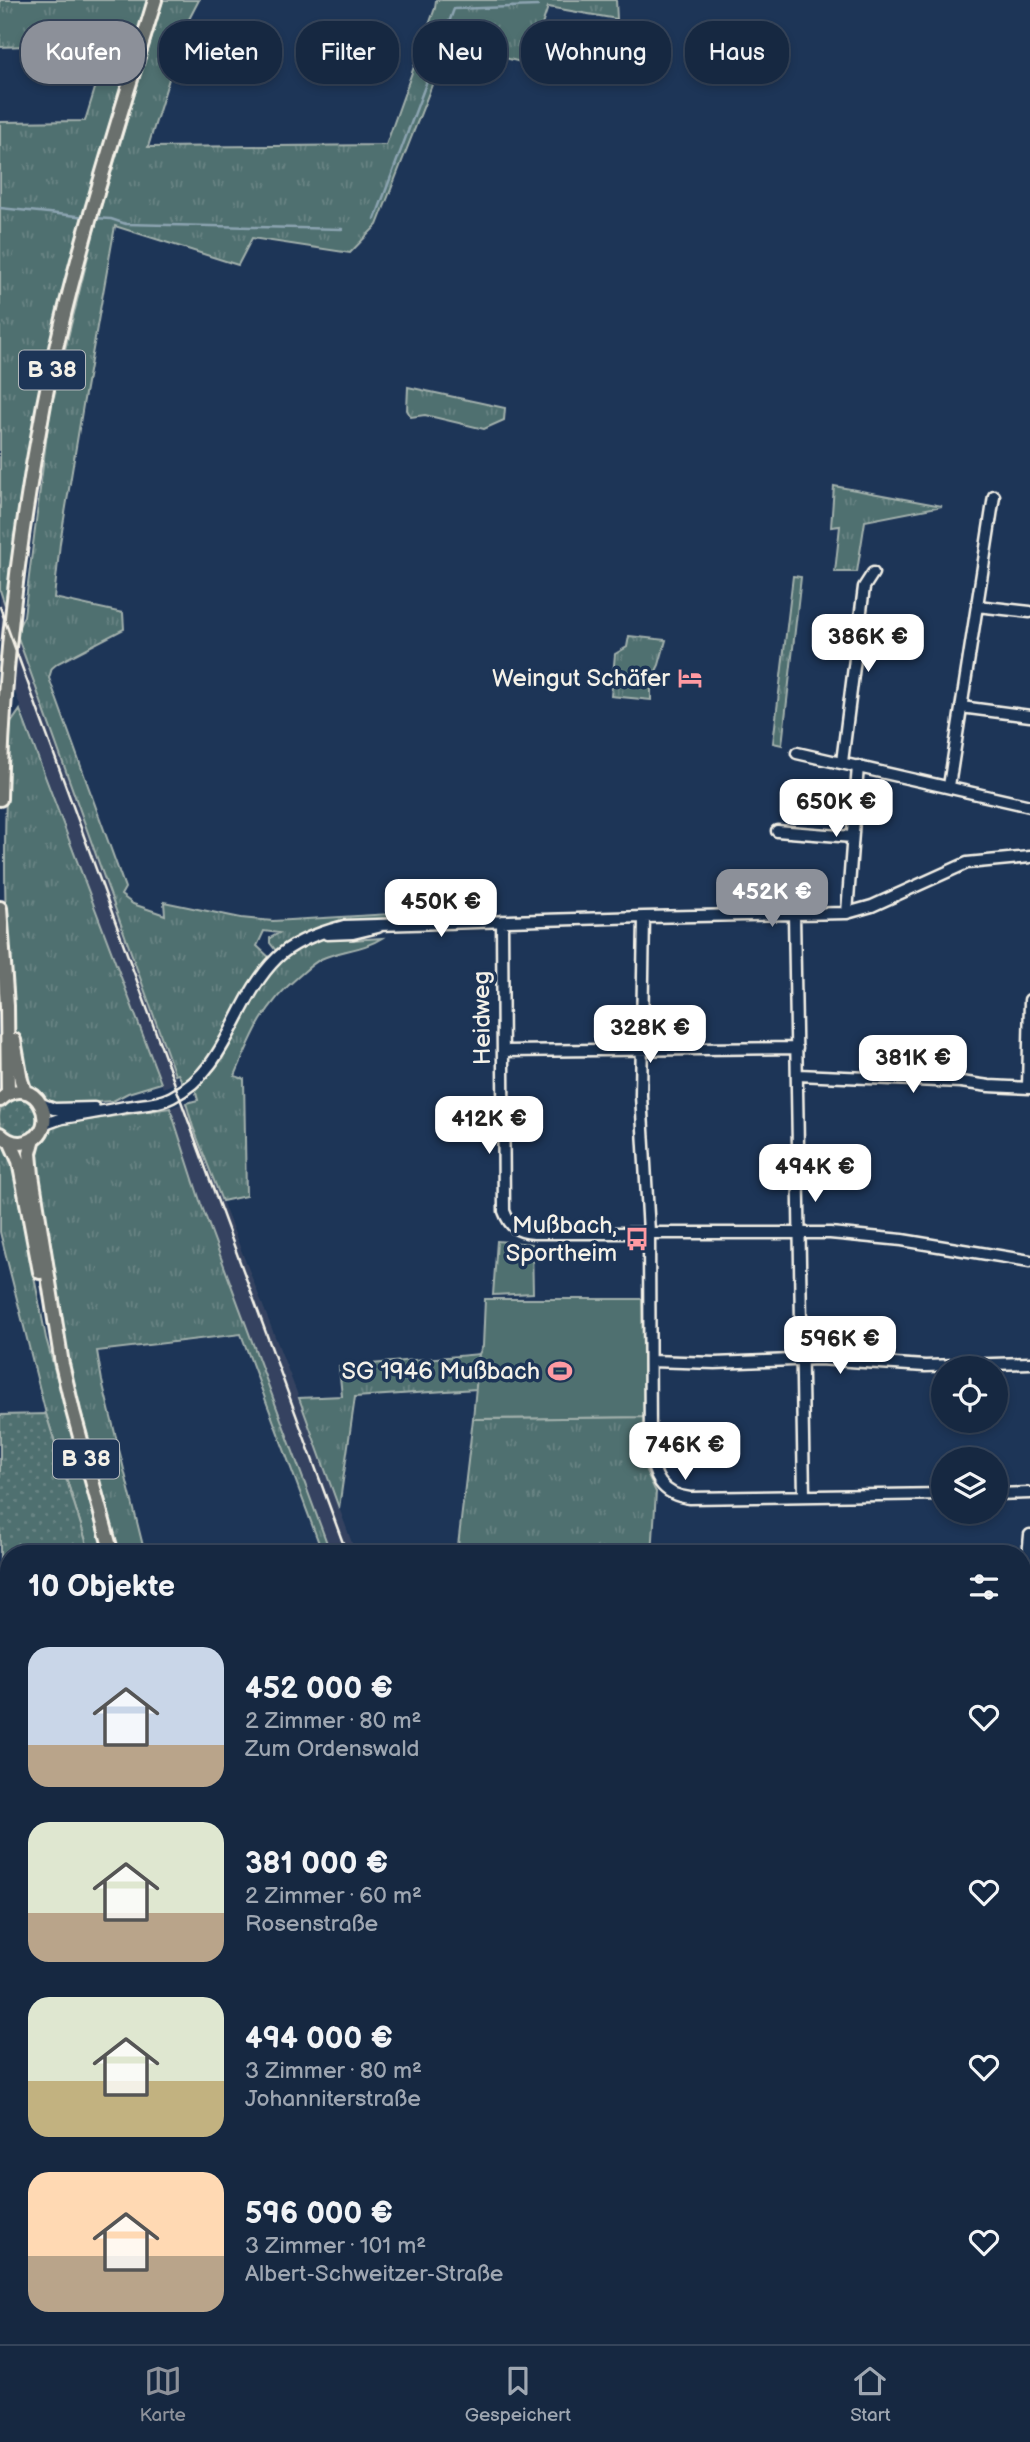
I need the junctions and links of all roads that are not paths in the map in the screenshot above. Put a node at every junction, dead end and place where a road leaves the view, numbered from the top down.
1 (155, 0) edge
2 (994, 496) dead end
3 (873, 573) dead end
4 (977, 606) junction
5 (1030, 612) edge
6 (961, 707) junction
7 (1030, 716) edge
8 (797, 753) dead end
9 (842, 762) junction
10 (858, 766) junction
11 (949, 786) junction
12 (0, 799) edge
13 (1030, 806) edge
14 (777, 831) dead end
15 (852, 837) junction
16 (1030, 857) edge
17 (0, 908) edge
18 (847, 913) junction
19 (794, 914) junction
20 (643, 916) junction
21 (502, 921) junction
22 (1030, 1000) edge
23 (7, 1006) junction
24 (797, 1048) junction
25 (641, 1050) junction
26 (503, 1051) junction
27 (798, 1075) junction
28 (1029, 1088) edge
29 (25, 1092) junction
30 (4, 1097) edge
31 (41, 1104) junction
32 (122, 1108) junction
33 (38, 1133) junction
34 (3, 1136) edge
35 (649, 1232) junction
36 (800, 1232) junction
37 (1030, 1260) edge
38 (801, 1359) junction
39 (650, 1361) junction
40 (1030, 1363) edge
41 (62, 1364) junction
42 (1030, 1493) edge
43 (931, 1494) edge
44 (1008, 1494) edge
45 (804, 1496) junction
46 (110, 1545) edge

1 - 12 main road, B 38
2 - 4 street
3 - 9 street
4 - 5 street
4 - 6 street
6 - 7 street
6 - 11 street
8 - 9 street
9 - 10 street
10 - 11 street
10 - 15 street
11 - 13 street
14 - 15 street
15 - 18 street
16 - 18 street
17 - 23 main road
18 - 19 street
19 - 20 street
19 - 24 street
20 - 21 street
20 - 25 street
21 - 26 street, Heidweg
21 - 32 street
22 - 28 street
23 - 29 main road
23 - 30 main road
24 - 25 street
24 - 27 street
25 - 26 street
25 - 35 street
26 - 35 street, Heidweg
27 - 28 street
27 - 36 street
29 - 30 main road
29 - 31 main road
31 - 32 street
31 - 33 main road
32 - 33 street
33 - 34 main road
33 - 41 main road, B 38
34 - 41 main road, B 38
35 - 36 street
35 - 39 street
36 - 37 street
36 - 38 street
38 - 39 street
38 - 40 street
38 - 45 street
39 - 45 street
41 - 46 main road, B 38
42 - 44 street
43 - 45 street

